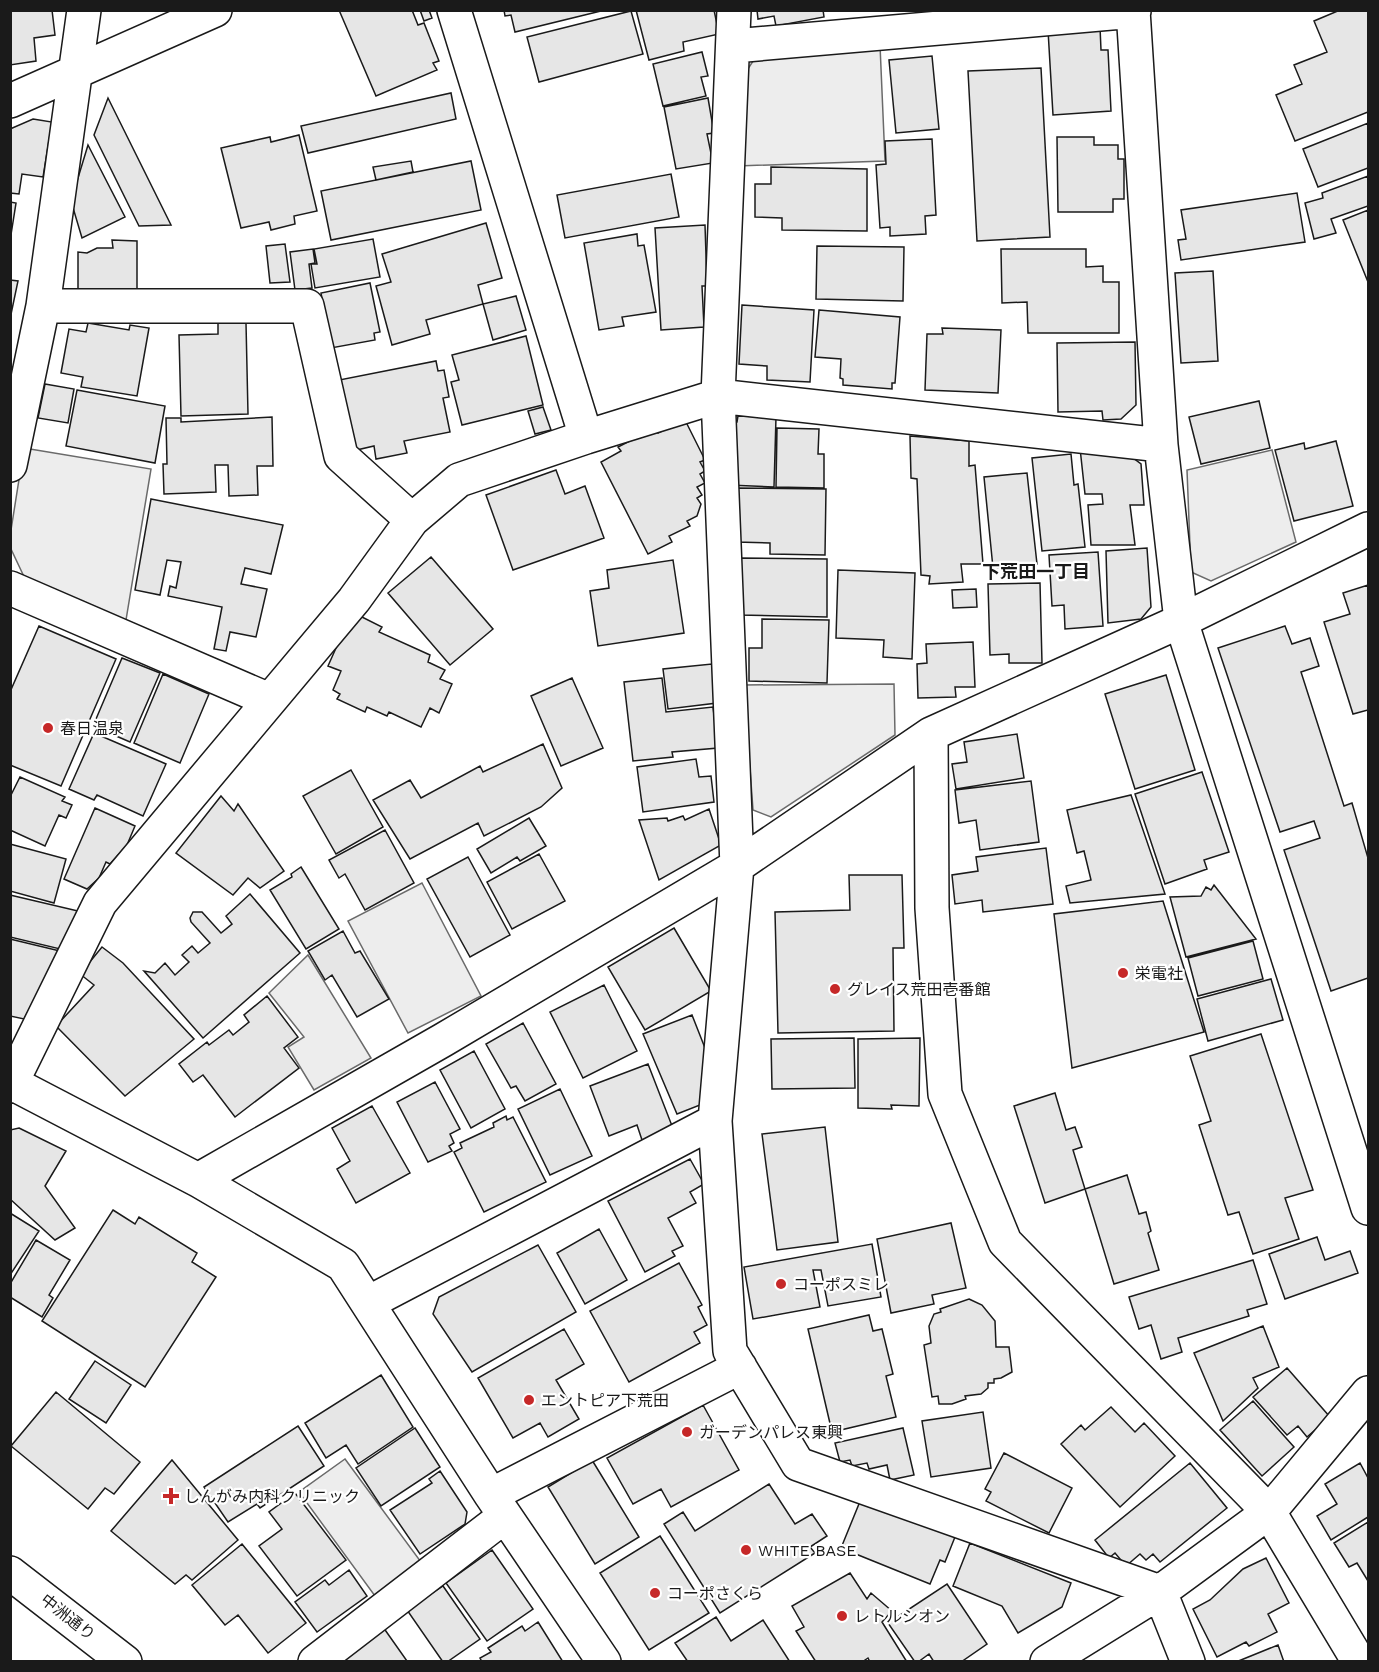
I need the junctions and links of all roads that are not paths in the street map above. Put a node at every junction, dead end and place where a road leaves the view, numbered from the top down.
1 (84, 10) edge
2 (215, 10) edge
3 (454, 10) edge
4 (734, 10) edge
5 (1133, 11) edge
6 (734, 46) junction
7 (76, 72) junction
8 (10, 101) edge
9 (43, 306) junction
10 (718, 396) junction
11 (586, 436) junction
12 (1161, 445) junction
13 (10, 465) edge
14 (412, 520) junction
15 (1368, 529) edge
16 (10, 588) edge
17 (1181, 621) junction
18 (268, 700) junction
19 (931, 734) junction
20 (737, 866) junction
21 (11, 1084) edge
22 (716, 1121) junction
23 (198, 1180) junction
24 (1368, 1208) edge
25 (368, 1304) junction
26 (740, 1367) junction
27 (1368, 1393) edge
28 (498, 1506) junction
29 (1269, 1512) junction
30 (10, 1573) edge
31 (1160, 1592) junction
32 (124, 1662) edge
33 (315, 1662) edge
34 (604, 1662) edge
35 (1047, 1662) edge
36 (1188, 1662) edge
37 (1359, 1662) edge

1 - 7 street
2 - 7 street
3 - 11 street
4 - 6 street
5 - 6 street
5 - 12 street
6 - 10 street
7 - 8 street
7 - 9 street
9 - 13 street
9 - 14 street
10 - 11 street
10 - 12 street
10 - 20 street
11 - 14 street
12 - 17 street
14 - 18 street
15 - 17 street
16 - 18 street
17 - 19 street
17 - 24 street
18 - 21 street
19 - 20 street
19 - 29 street
20 - 22 street
20 - 23 street
21 - 23 street
22 - 25 street
22 - 26 street
23 - 25 street
25 - 28 street
26 - 28 street
26 - 31 street
27 - 29 street
28 - 33 street
28 - 34 street
29 - 31 street
29 - 37 street
30 - 32 street, 中洲通り
31 - 35 street
31 - 36 street

